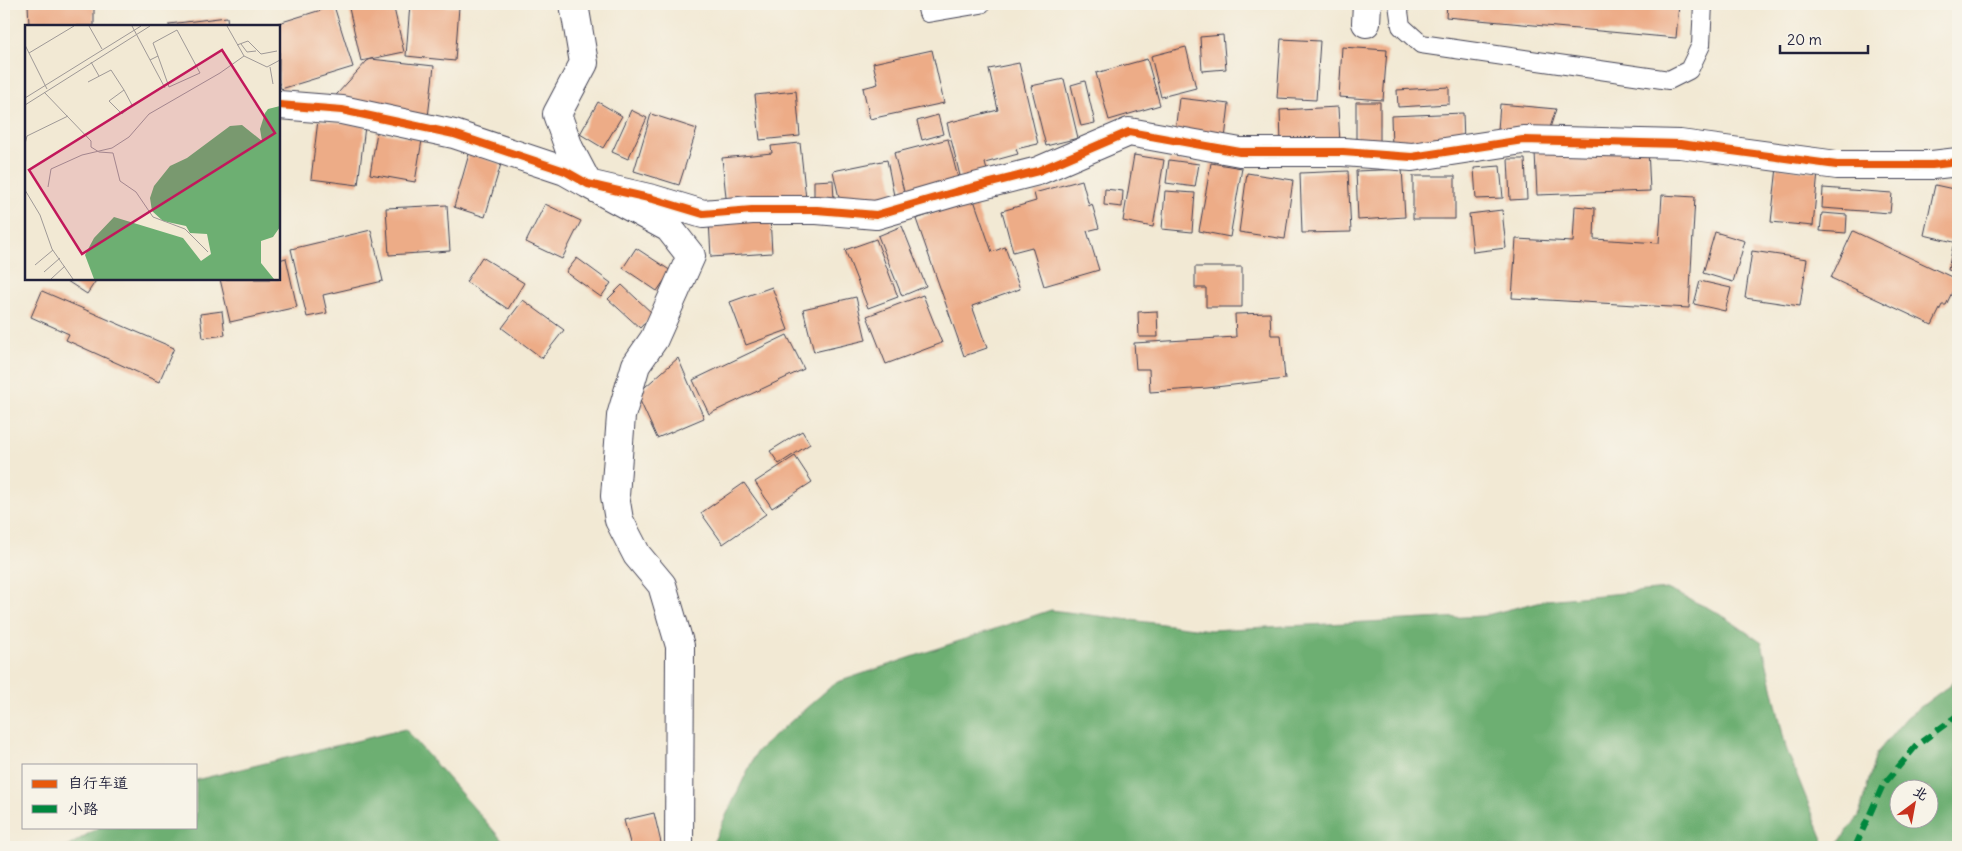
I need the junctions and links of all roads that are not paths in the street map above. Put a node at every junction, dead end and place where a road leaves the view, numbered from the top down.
1 (574, 4) edge
2 (926, 4) edge
3 (981, 4) edge
4 (1398, 4) edge
5 (1703, 4) edge
6 (280, 105) edge
7 (1958, 162) edge
8 (588, 184) junction
9 (678, 847) edge

1 - 8 street
2 - 3 lane
4 - 5 lane
6 - 8 street
7 - 8 street
8 - 9 street

